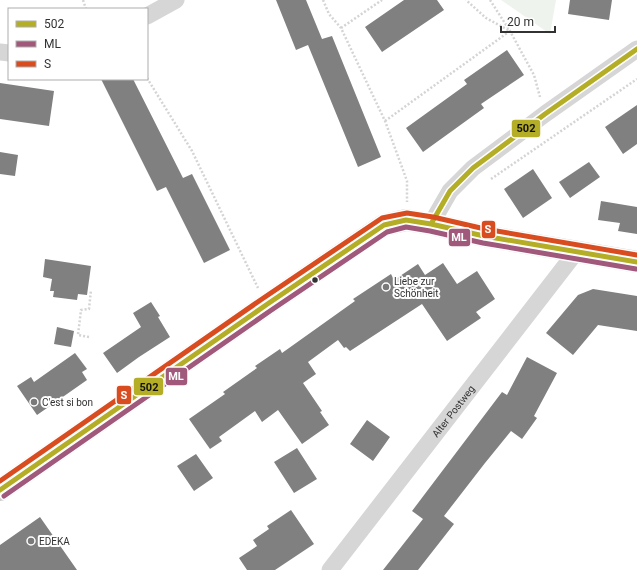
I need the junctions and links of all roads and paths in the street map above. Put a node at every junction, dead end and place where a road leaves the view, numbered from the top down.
1 (176, 0) edge
2 (323, 0) edge
3 (382, 0) edge
4 (466, 0) edge
5 (490, 0) edge
6 (148, 15) edge
7 (342, 28) junction
8 (510, 31) junction
9 (637, 49) edge
10 (637, 79) edge
11 (148, 80) edge
12 (545, 114) junction
13 (385, 121) junction
14 (490, 179) dead end
15 (406, 220) junction
16 (431, 224) junction
17 (576, 252) junction
18 (637, 262) edge
19 (91, 290) dead end
20 (266, 305) junction
21 (89, 337) dead end
22 (0, 490) edge
23 (330, 570) edge

1 - 6 street
2 - 7 path
3 - 7 path
4 - 8 path
5 - 8 path
7 - 13 path
8 - 12 path
8 - 13 path
9 - 12 street
10 - 14 path
11 - 20 path
12 - 16 street
13 - 15 path
15 - 16 street
15 - 20 street
16 - 17 street
17 - 18 street
17 - 23 street, Alter Postweg
19 - 21 path
20 - 22 street

